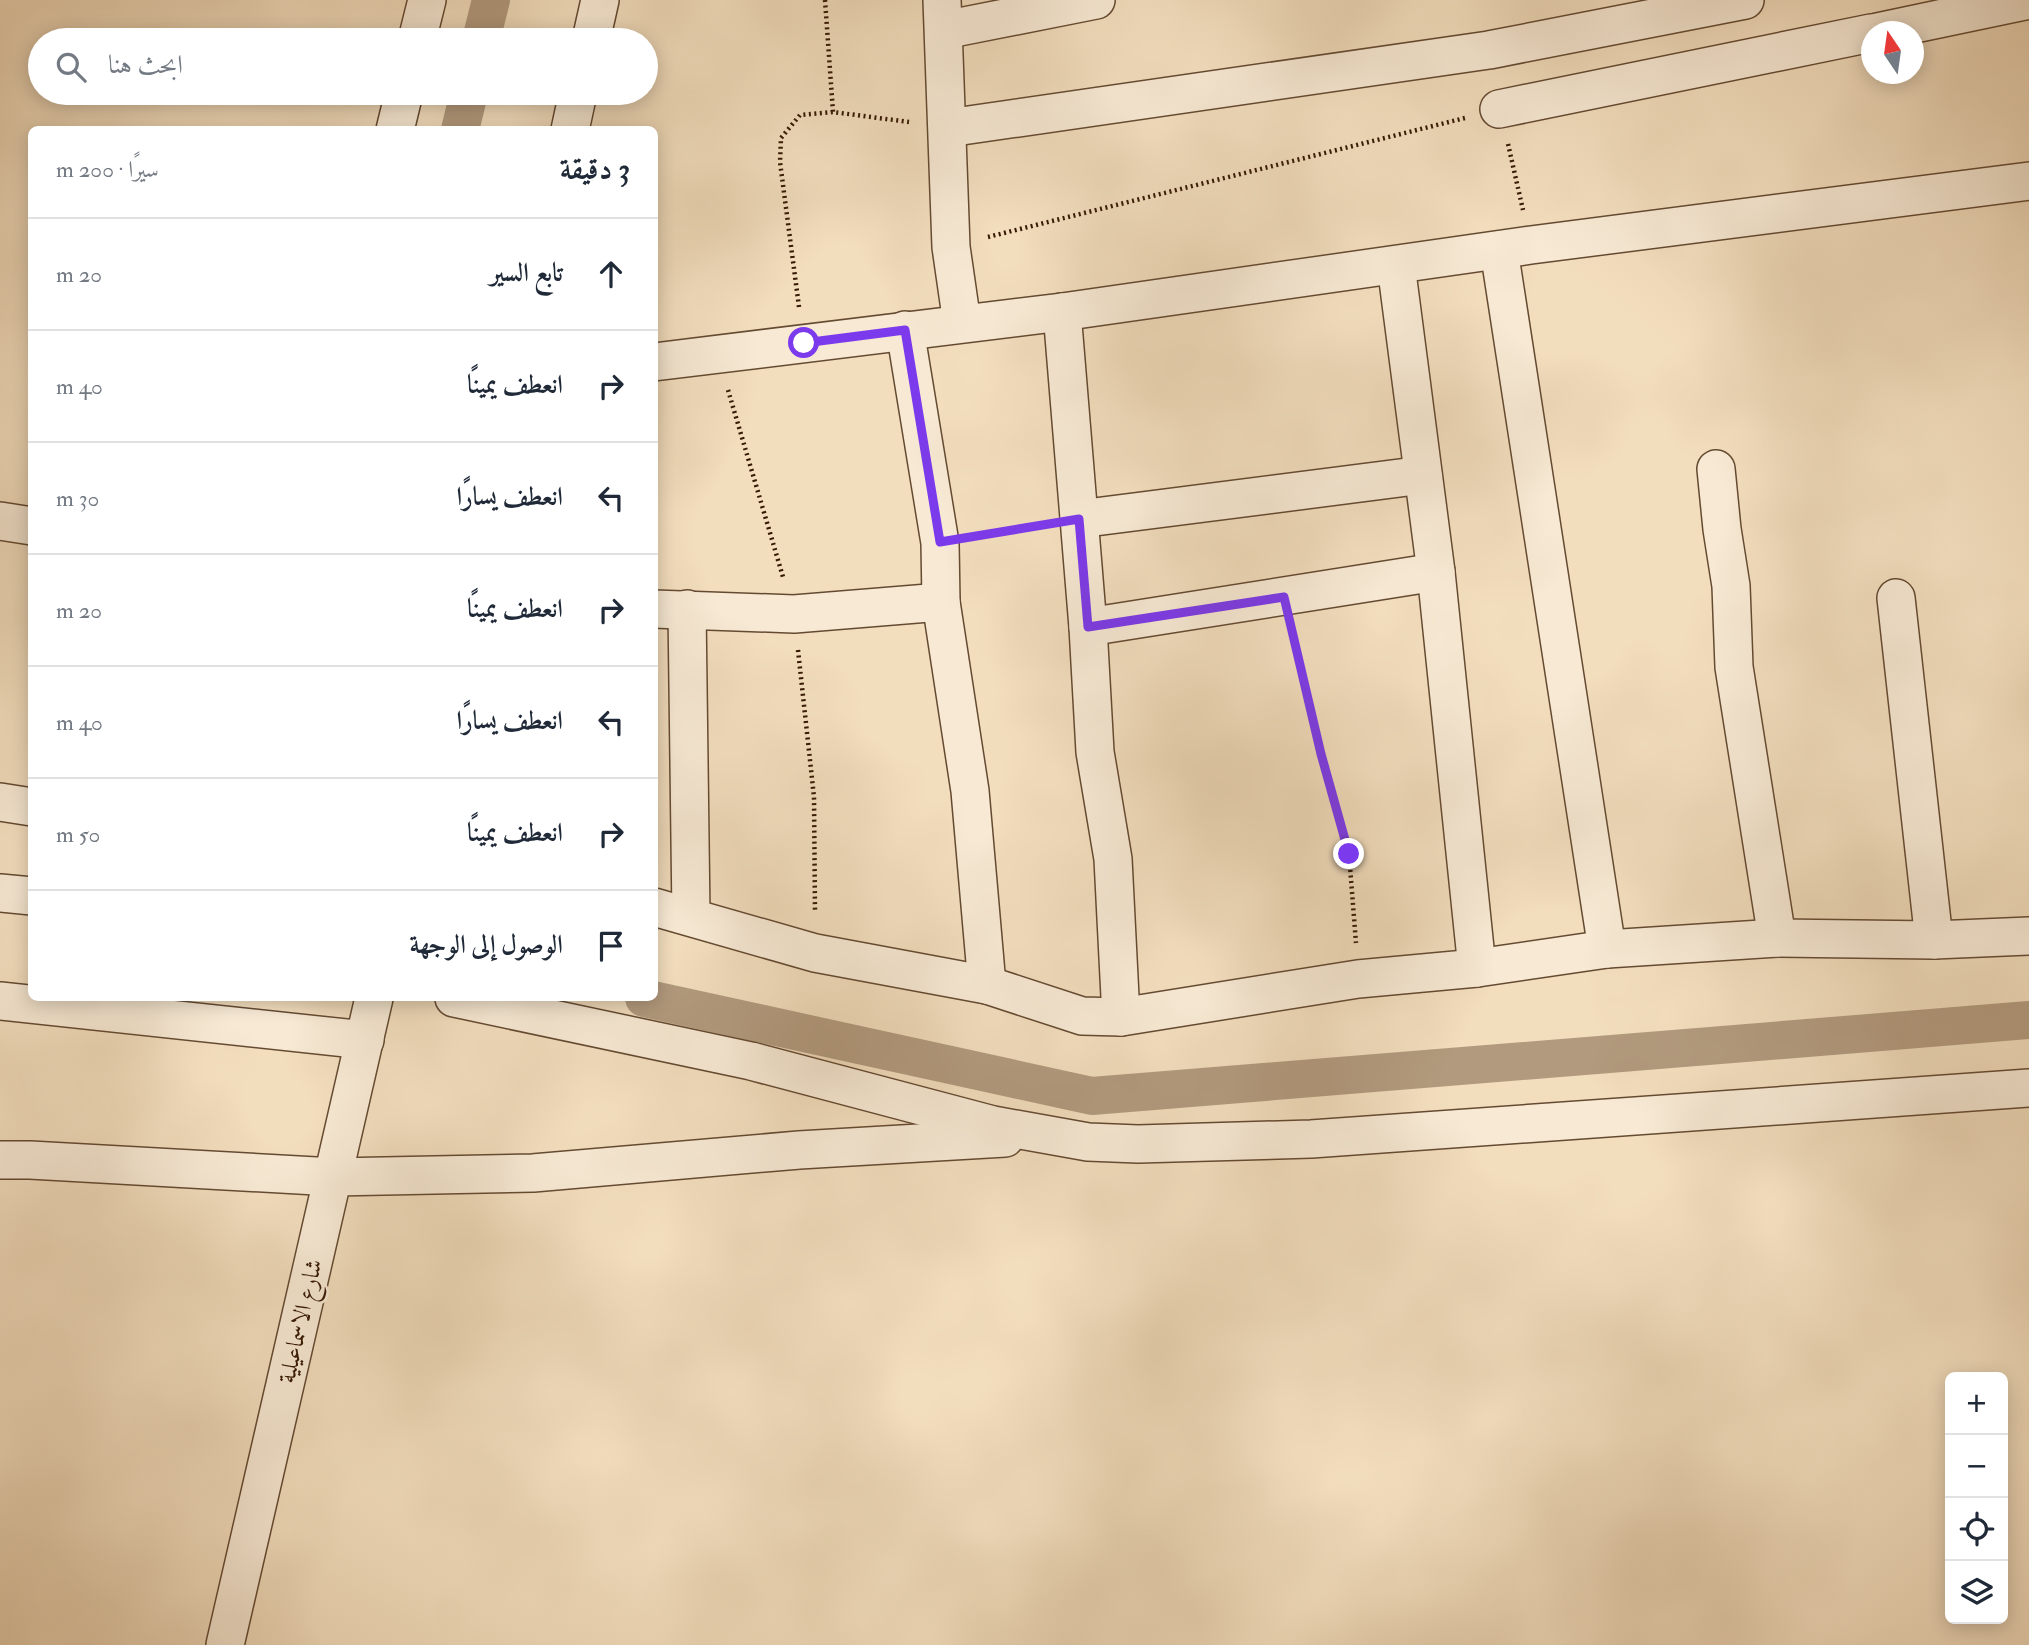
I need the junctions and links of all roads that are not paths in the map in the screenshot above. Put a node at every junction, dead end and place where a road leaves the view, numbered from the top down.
1 (427, 0) edge
2 (600, 0) edge
3 (1096, 0) edge
4 (1745, 0) edge
5 (2029, 0) edge
6 (943, 15) edge
7 (1924, 22) edge
8 (420, 28) edge
9 (593, 28) edge
10 (1861, 35) edge
11 (401, 105) edge
12 (575, 105) edge
13 (1499, 109) road end
14 (396, 126) edge
15 (571, 126) edge
16 (948, 128) junction
17 (2029, 181) edge
18 (1515, 248) junction
19 (1396, 265) junction
20 (1062, 312) junction
21 (962, 323) junction
22 (905, 330) junction
23 (658, 362) edge
24 (1716, 469) dead end
25 (1423, 475) junction
26 (1079, 519) junction
27 (0, 521) edge
28 (28, 525) edge
29 (1436, 572) junction
30 (1896, 598) dead end
31 (941, 602) junction
32 (671, 609) edge
33 (1088, 627) junction
34 (0, 802) edge
35 (28, 806) edge
36 (0, 893) edge
37 (28, 896) edge
38 (658, 908) edge
39 (691, 916) junction
40 (2029, 936) edge
41 (1777, 939) junction
42 (1934, 940) junction
43 (1607, 949) junction
44 (1477, 968) junction
45 (986, 985) junction
46 (0, 1001) edge
47 (373, 1001) edge
48 (468, 1001) edge
49 (1121, 1017) junction
50 (365, 1040) junction
51 (2029, 1088) edge
52 (1045, 1135) junction
53 (0, 1160) edge
54 (334, 1177) junction
55 (225, 1645) edge

1 - 8 street
2 - 9 street
3 - 6 street
4 - 16 street
5 - 7 street
6 - 16 street
10 - 13 street
11 - 14 street
12 - 15 street
16 - 21 street
17 - 18 street
18 - 19 street
18 - 43 street
19 - 20 street
19 - 25 street
20 - 21 street
20 - 26 street
21 - 22 street
22 - 23 street
22 - 31 street
24 - 41 street
25 - 26 street
25 - 29 street
26 - 33 street
27 - 28 street
29 - 33 street
29 - 44 street
30 - 42 street
31 - 32 street
31 - 45 street
32 - 39 street
33 - 49 street
34 - 35 street
36 - 37 street
38 - 39 street
39 - 45 street
40 - 42 street
41 - 42 street
41 - 43 street
43 - 44 street
44 - 49 street
45 - 49 street
46 - 50 street
47 - 50 street, شارع الاسماعيلية
48 - 52 street
50 - 54 street, شارع الاسماعيلية
51 - 52 street
52 - 54 street
53 - 54 street
54 - 55 street, شارع الاسماعيلية

